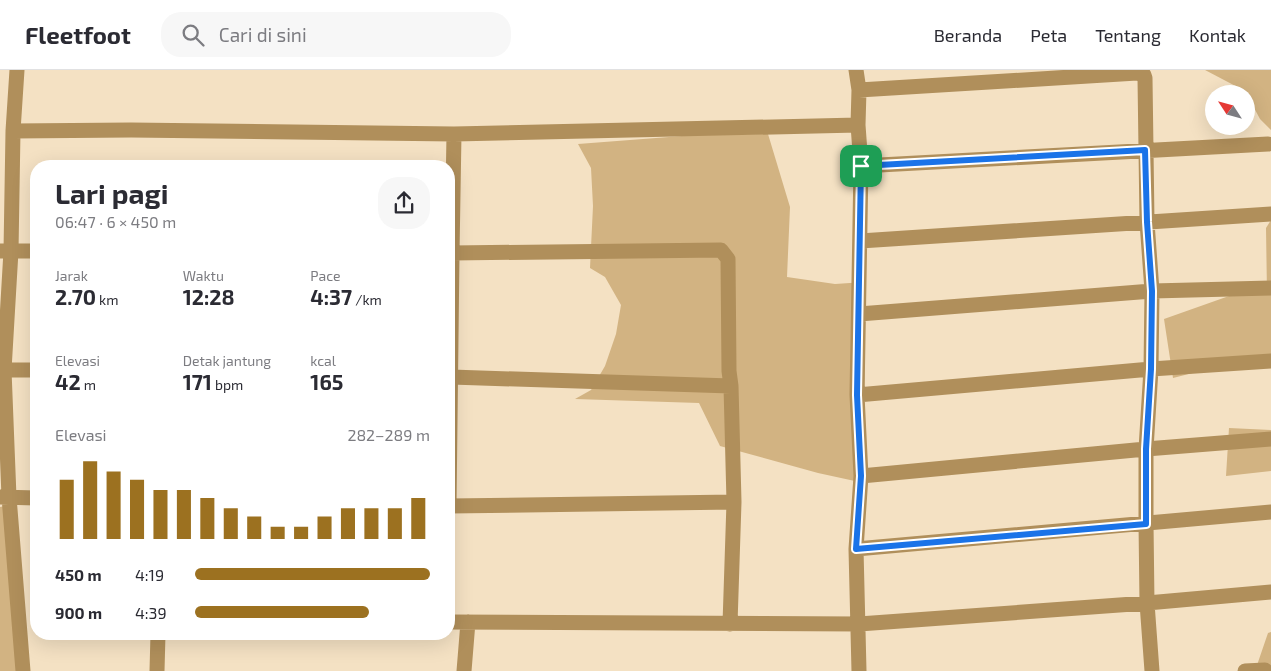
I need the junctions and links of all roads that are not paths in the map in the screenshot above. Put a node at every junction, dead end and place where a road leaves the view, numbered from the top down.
1 (17, 70) edge
2 (856, 70) edge
3 (1140, 72) edge
4 (860, 90) junction
5 (858, 125) junction
6 (13, 131) junction
7 (454, 134) junction
8 (1268, 144) dead end
9 (1145, 150) junction
10 (453, 160) edge
11 (861, 166) junction
12 (1271, 214) edge
13 (1147, 222) junction
14 (860, 241) junction
15 (6, 251) edge
16 (30, 251) edge
17 (455, 253) edge
18 (1271, 288) edge
19 (1152, 291) junction
20 (859, 314) junction
21 (1271, 361) edge
22 (1151, 369) junction
23 (2, 370) edge
24 (30, 370) edge
25 (455, 377) edge
26 (731, 386) junction
27 (857, 395) junction
28 (1271, 439) edge
29 (1146, 449) junction
30 (861, 476) junction
31 (4, 497) edge
32 (30, 498) edge
33 (734, 502) junction
34 (455, 506) edge
35 (1271, 512) edge
36 (1146, 524) junction
37 (856, 549) junction
38 (1271, 592) edge
39 (1147, 603) junction
40 (455, 622) edge
41 (468, 622) junction
42 (730, 624) junction
43 (858, 624) junction
44 (158, 640) edge
45 (1265, 670) dead end
46 (23, 671) edge
47 (157, 671) edge
48 (464, 671) edge
49 (859, 671) edge
50 (1152, 671) edge
51 (1244, 671) edge

1 - 6 street
2 - 4 street
3 - 4 street
3 - 9 street
4 - 5 street
5 - 7 street
5 - 11 street
6 - 7 street
6 - 15 street
7 - 10 street
8 - 9 street
9 - 11 street
9 - 13 street
11 - 14 street
12 - 13 street
13 - 14 street
13 - 19 street
14 - 20 street
15 - 16 street
15 - 23 street
17 - 26 street
18 - 19 street
19 - 20 street
19 - 22 street
20 - 27 street
21 - 22 street
22 - 27 street
22 - 29 street
23 - 24 street
23 - 31 street
25 - 26 street
26 - 33 street
27 - 30 street
28 - 29 street
29 - 30 street
29 - 36 street
30 - 37 street
31 - 32 street
31 - 46 street
33 - 34 street
33 - 42 street
35 - 36 street
36 - 37 street
36 - 39 street
37 - 43 street
38 - 39 street
39 - 43 street
39 - 50 street
40 - 41 street
41 - 42 street
41 - 48 street
42 - 43 street
43 - 49 street
44 - 47 street
45 - 51 street

